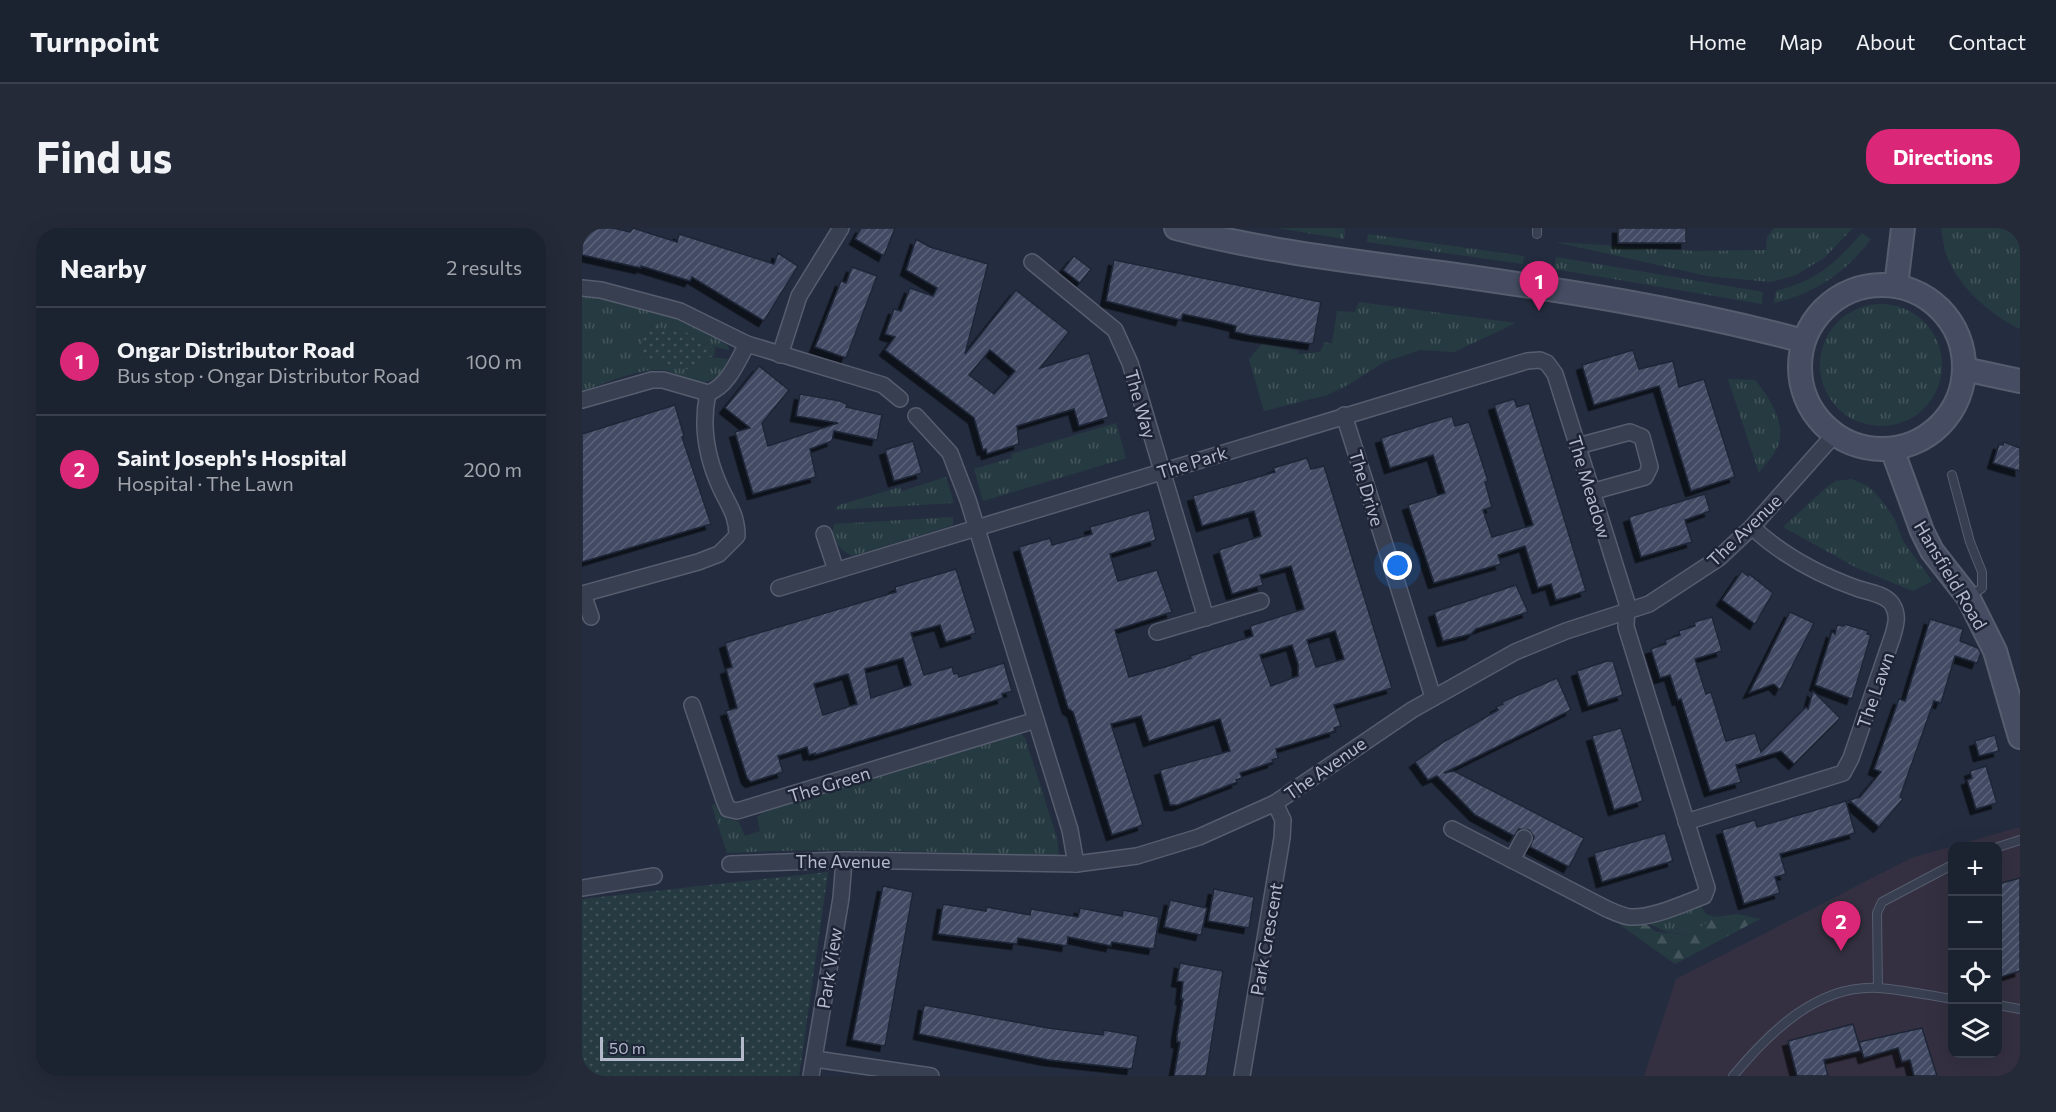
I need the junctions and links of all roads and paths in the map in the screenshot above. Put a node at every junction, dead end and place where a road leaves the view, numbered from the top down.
1 (841, 228) edge
2 (1176, 228) edge
3 (1903, 228) edge
4 (1032, 262) dead end
5 (1896, 286) junction
6 (582, 288) edge
7 (1803, 341) junction
8 (747, 344) junction
9 (780, 355) junction
10 (1547, 363) joint
11 (1964, 369) junction
12 (2020, 381) edge
13 (708, 393) junction
14 (900, 399) dead end
15 (582, 400) edge
16 (916, 416) dead end
17 (1344, 416) junction
18 (1834, 435) junction
19 (1578, 446) junction
20 (1892, 449) junction
21 (1161, 472) junction
22 (1952, 475) dead end
23 (1591, 492) junction
24 (977, 527) junction
25 (1752, 527) junction
26 (824, 534) dead end
27 (836, 570) junction
28 (779, 588) dead end
29 (582, 594) edge
30 (1968, 597) junction
31 (1261, 601) dead end
32 (1626, 613) junction
33 (591, 616) dead end
34 (1206, 618) junction
35 (1157, 632) dead end
36 (1433, 697) junction
37 (692, 705) dead end
38 (1036, 720) junction
39 (2020, 737) edge
40 (1275, 803) junction
41 (1686, 822) junction
42 (1452, 829) dead end
43 (1524, 838) dead end
44 (2020, 840) edge
45 (2002, 846) edge
46 (844, 860) junction
47 (1512, 860) junction
48 (730, 864) dead end
49 (1077, 864) junction
50 (1948, 868) edge
51 (654, 876) dead end
52 (582, 888) edge
53 (1878, 988) junction
54 (1948, 998) edge
55 (2002, 1006) edge
56 (2020, 1009) edge
57 (815, 1059) junction
58 (811, 1076) edge
59 (931, 1076) edge
60 (1242, 1076) edge
61 (1733, 1076) edge

1 - 9 street
2 - 7 street
3 - 5 street
4 - 21 street, The Way
5 - 7 street
5 - 11 street
6 - 8 street
7 - 18 street
8 - 9 street
8 - 13 street
9 - 14 street
10 - 17 street, The Park
10 - 19 street, The Meadow
11 - 12 street
11 - 20 street
13 - 15 street
13 - 29 street
16 - 24 street
17 - 21 street, The Park
17 - 36 street, The Drive
18 - 20 street
18 - 25 street, The Avenue
19 - 23 street, The Meadow
19 - 23 street
20 - 30 street, Hansfield Road
21 - 24 street, The Park
21 - 34 street, The Way
22 - 30 lane
23 - 32 street, The Meadow
24 - 27 street, The Park
24 - 38 street
25 - 32 street, The Avenue
25 - 41 street, The Lawn
26 - 27 street
27 - 28 street, The Park
29 - 33 street
30 - 39 street, Hansfield Road
31 - 34 street
32 - 36 street, The Avenue
32 - 41 street
34 - 35 street
36 - 40 street, The Avenue
37 - 38 street, The Green
38 - 49 street
40 - 49 street, The Avenue
40 - 60 street, Park Crescent
41 - 47 street
42 - 47 street
43 - 47 street
44 - 45 lane
46 - 48 street, The Avenue
46 - 49 street, The Avenue
46 - 57 street, Park View
50 - 53 lane
51 - 52 street
53 - 54 lane
53 - 61 lane
55 - 56 lane
57 - 58 street, Park View
57 - 59 street

